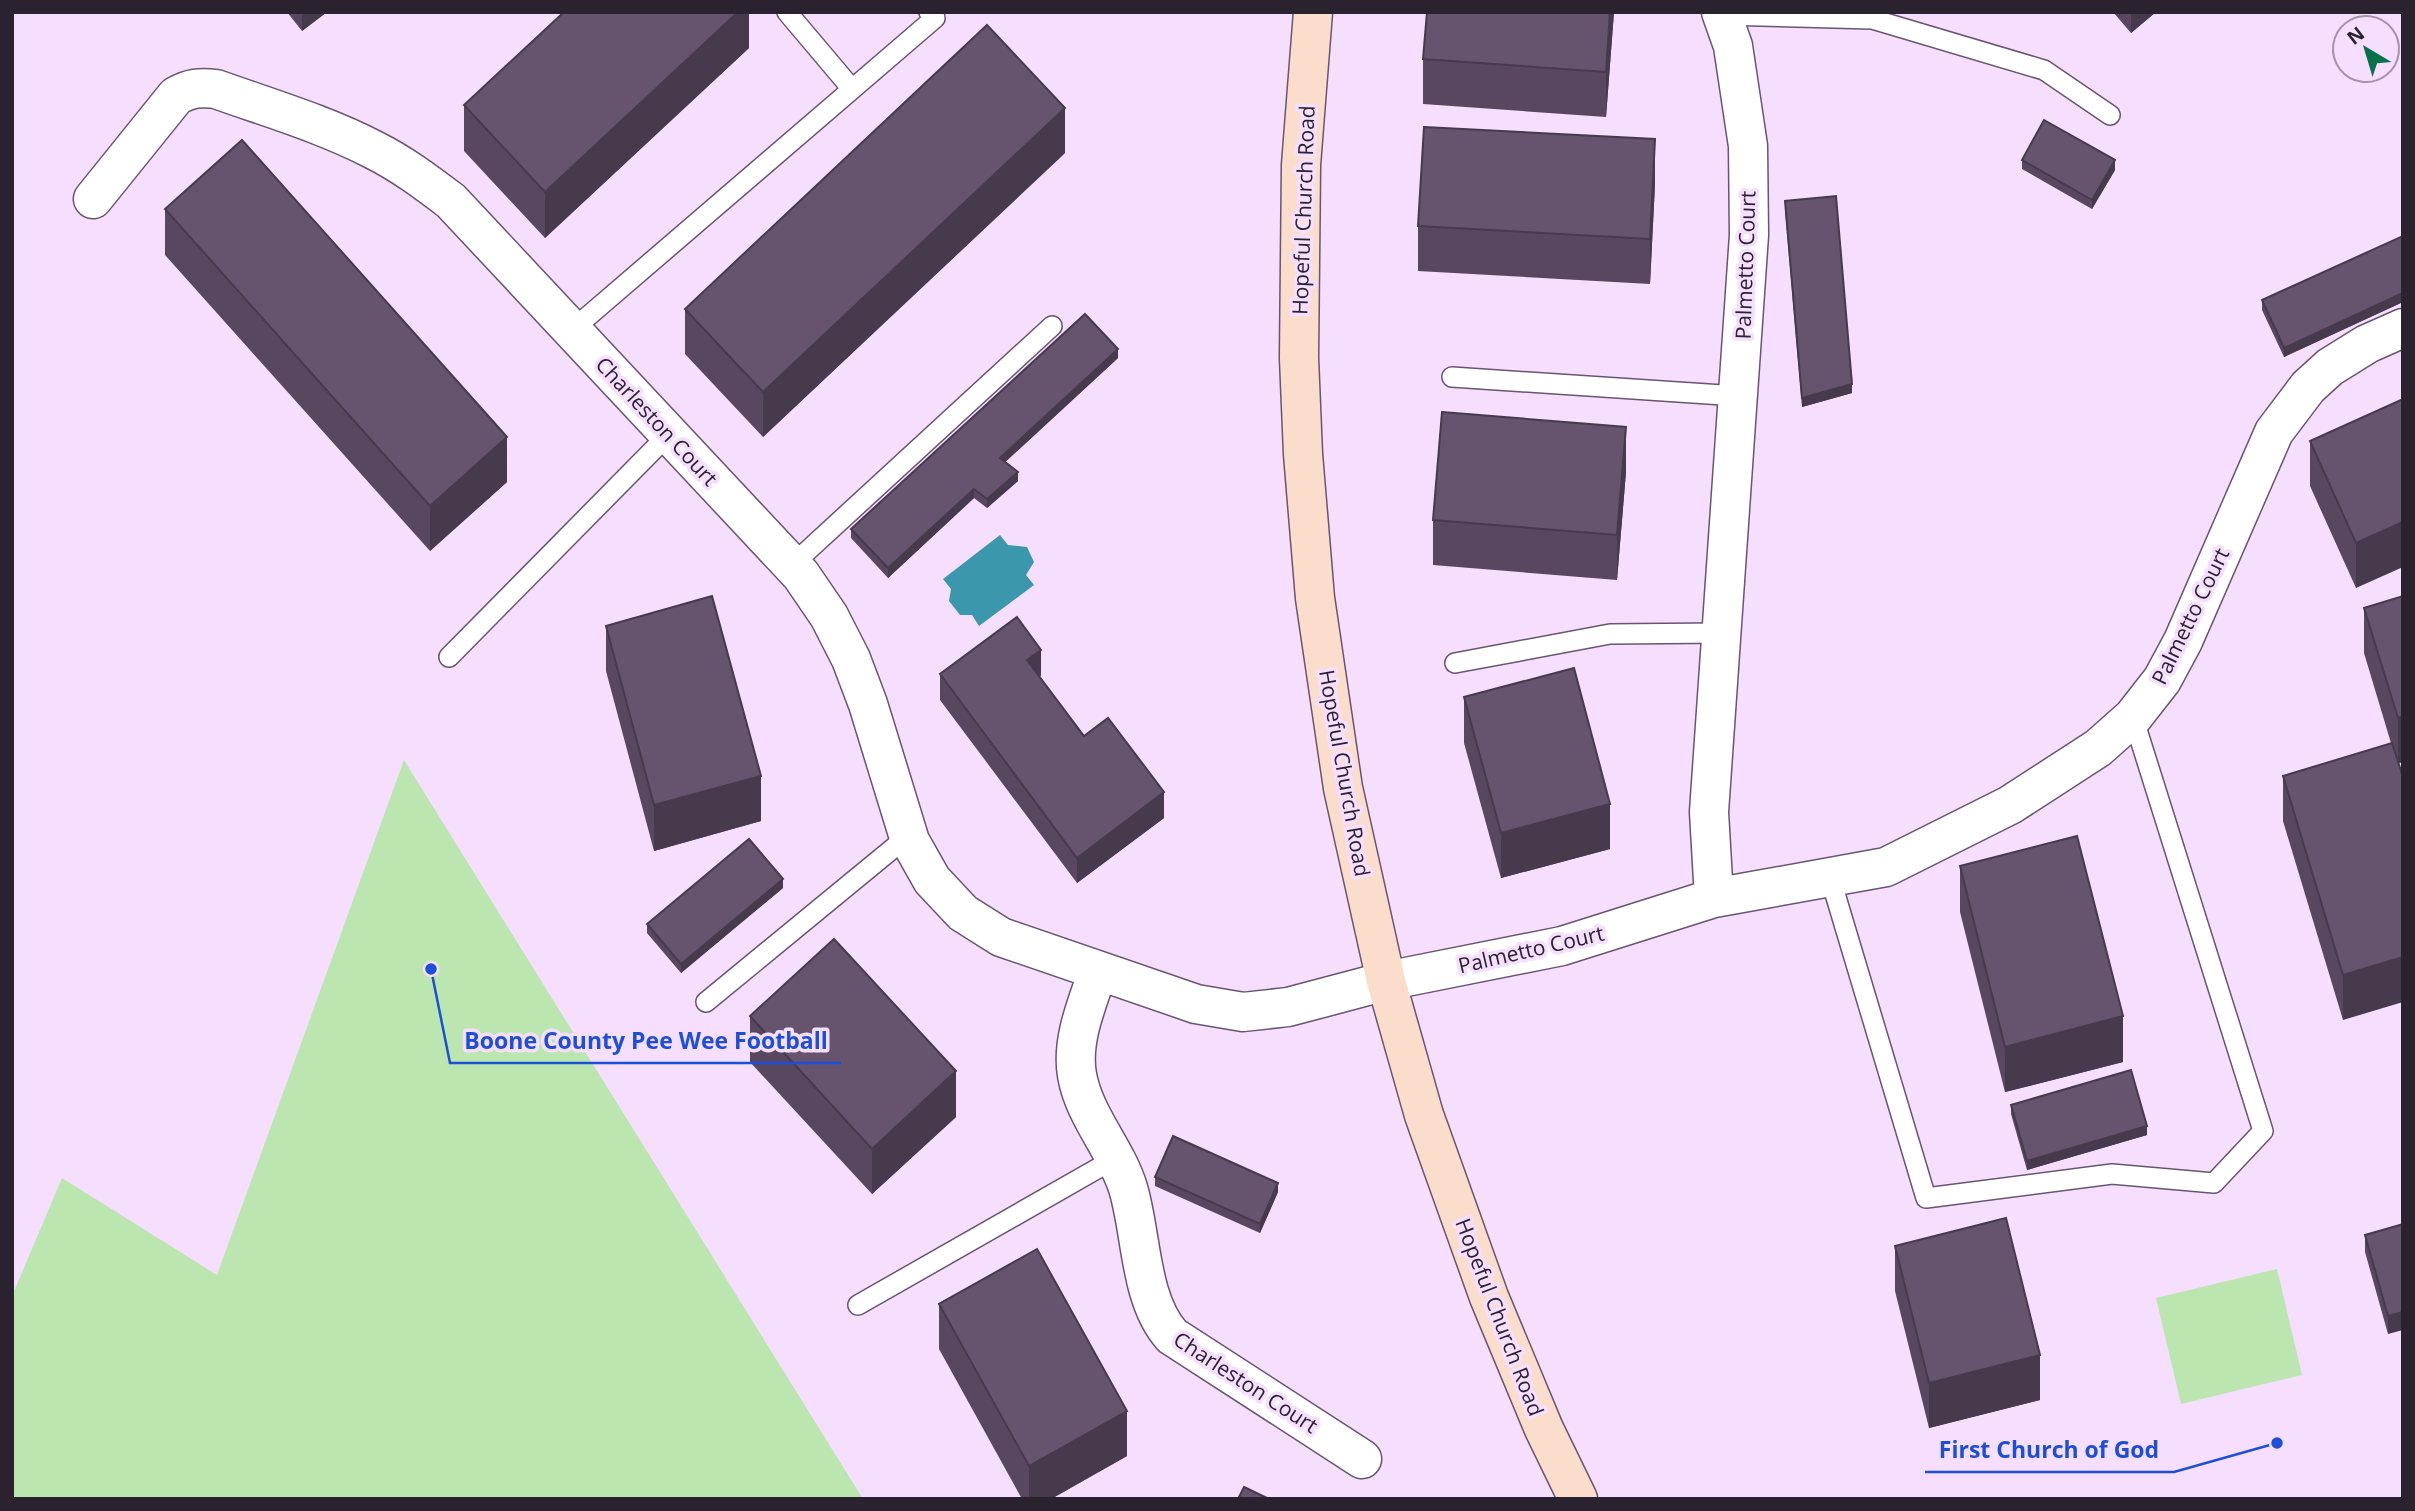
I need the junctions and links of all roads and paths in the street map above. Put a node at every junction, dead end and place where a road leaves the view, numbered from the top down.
1 (788, 12) edge
2 (929, 12) edge
3 (1313, 12) edge
4 (1722, 14) edge
5 (852, 89) junction
6 (2110, 115) dead end
7 (93, 199) dead end
8 (1052, 326) dead end
9 (2403, 328) edge
10 (572, 330) junction
11 (1452, 377) dead end
12 (1738, 396) junction
13 (669, 434) junction
14 (792, 565) junction
15 (1721, 634) junction
16 (449, 657) dead end
17 (1455, 663) dead end
18 (2133, 717) junction
19 (908, 836) junction
20 (1830, 877) junction
21 (1714, 898) junction
22 (1098, 971) junction
23 (1386, 981) junction
24 (706, 1002) dead end
25 (1116, 1158) junction
26 (858, 1305) dead end
27 (1362, 1459) dead end
28 (1578, 1499) edge

1 - 5 lane
2 - 5 lane
3 - 23 main road, Hopeful Church Road
4 - 6 lane
4 - 12 street, Palmetto Court
5 - 10 lane
7 - 10 street, Charleston Court
8 - 14 lane
9 - 18 street, Palmetto Court
10 - 13 street, Charleston Court
11 - 12 lane
12 - 15 street, Palmetto Court
13 - 14 street, Charleston Court
13 - 16 lane
14 - 19 street, Charleston Court
15 - 17 lane
15 - 21 street, Palmetto Court
18 - 20 street, Palmetto Court
18 - 20 lane
19 - 22 street, Charleston Court
19 - 24 lane
20 - 21 street, Palmetto Court
21 - 23 street, Palmetto Court
22 - 23 street, Charleston Court
22 - 25 street, Charleston Court
23 - 28 main road, Hopeful Church Road
25 - 26 lane
25 - 27 street, Charleston Court

